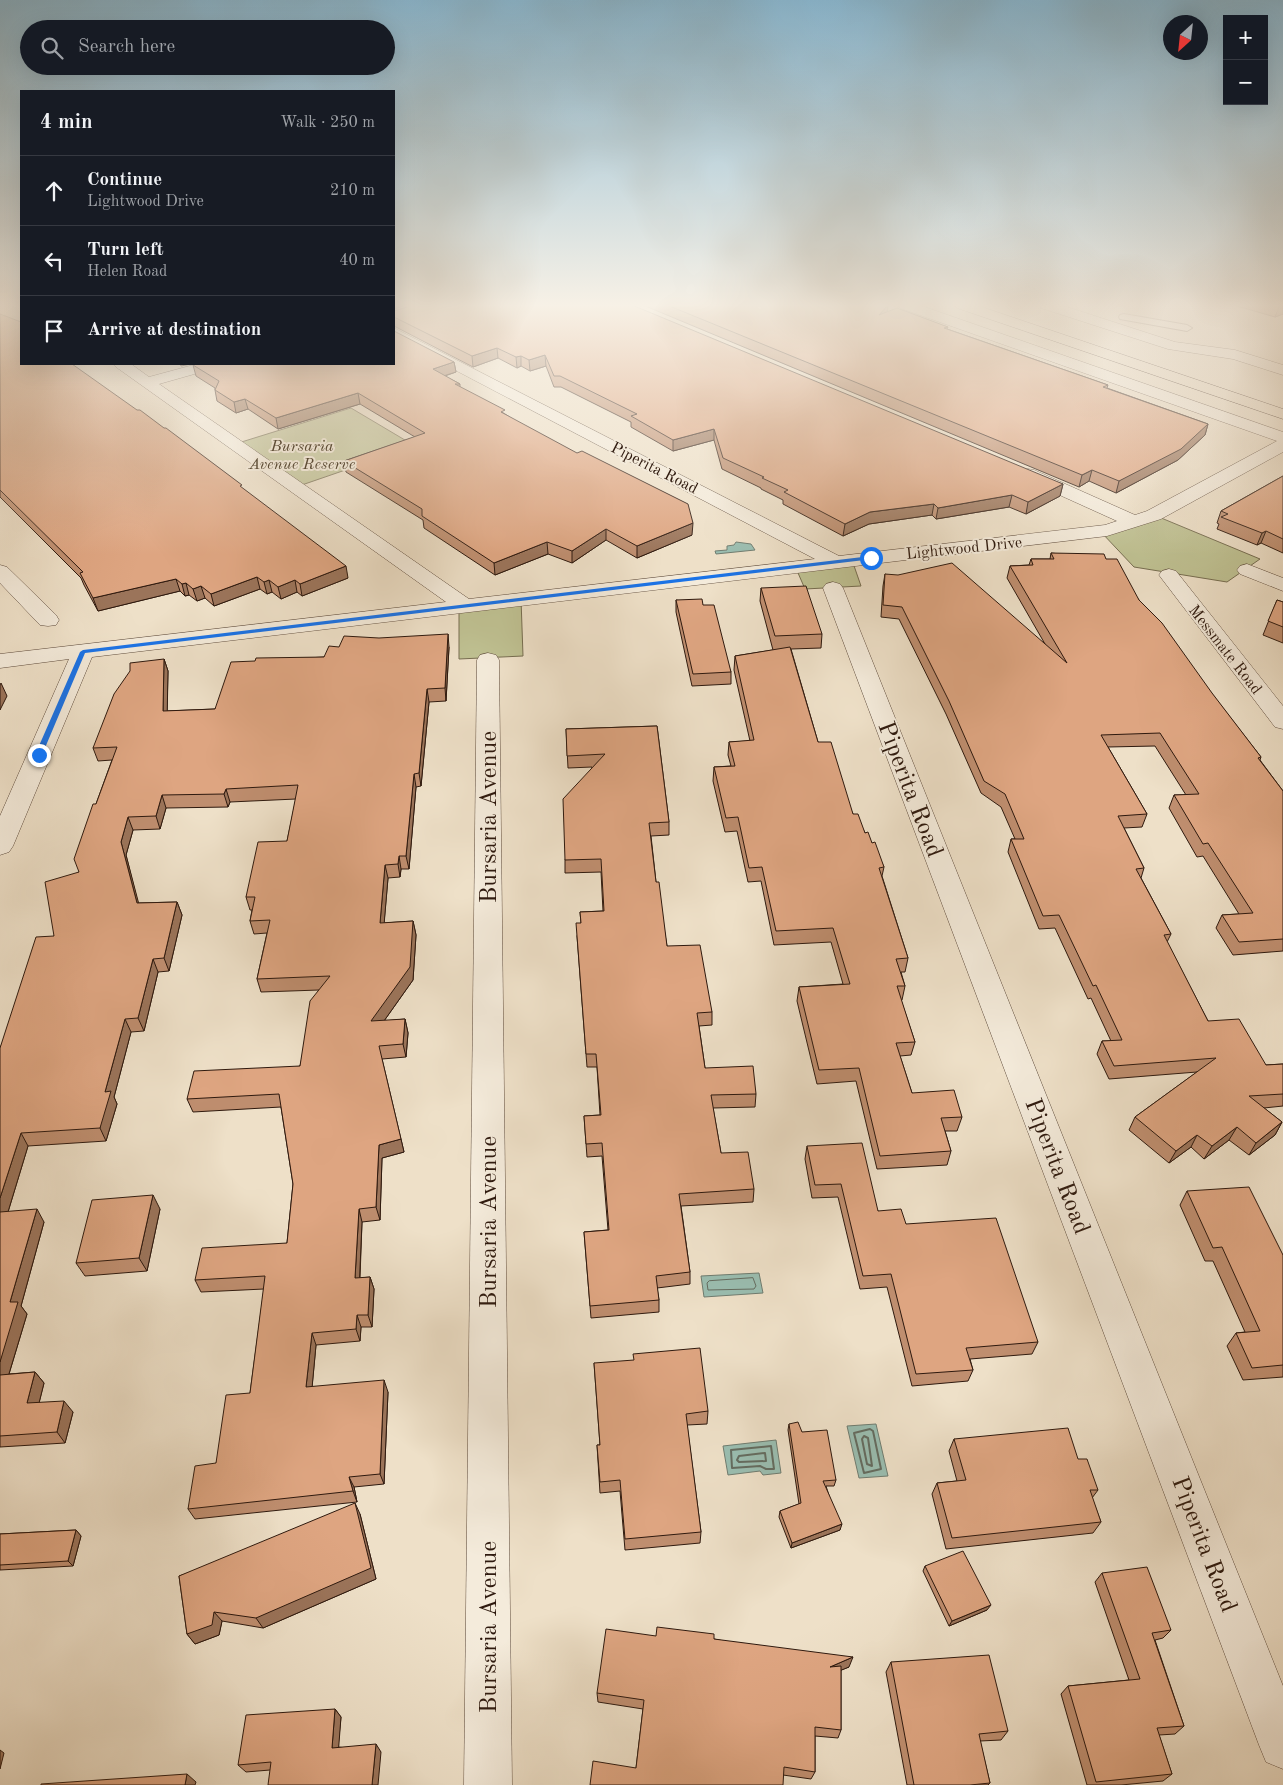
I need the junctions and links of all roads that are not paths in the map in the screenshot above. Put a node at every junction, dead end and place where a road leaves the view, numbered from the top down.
1 (156, 388) edge
2 (496, 388) edge
3 (1142, 388) edge
4 (1207, 388) edge
5 (1283, 414) edge
6 (1283, 438) edge
7 (1283, 445) edge
8 (1012, 467) edge
9 (1136, 522) junction
10 (1247, 570) dead end
11 (0, 571) edge
12 (835, 575) junction
13 (1169, 575) dead end
14 (1283, 584) edge
15 (464, 605) junction
16 (48, 620) dead end
17 (83, 652) junction
18 (488, 660) dead end
19 (0, 661) edge
20 (1283, 722) edge
21 (0, 846) edge
22 (1283, 1745) edge
23 (488, 1785) edge

1 - 15 street
2 - 12 street, Piperita Road
3 - 6 street
4 - 5 highway
7 - 9 street, Lightwood Drive
8 - 9 street
9 - 12 street, Lightwood Drive
10 - 14 street
11 - 16 street
12 - 15 street, Lightwood Drive
12 - 22 street, Piperita Road
13 - 20 street, Messmate Road
15 - 17 street, Lightwood Drive
17 - 19 street, Lightwood Drive
17 - 21 street
18 - 23 street, Bursaria Avenue

